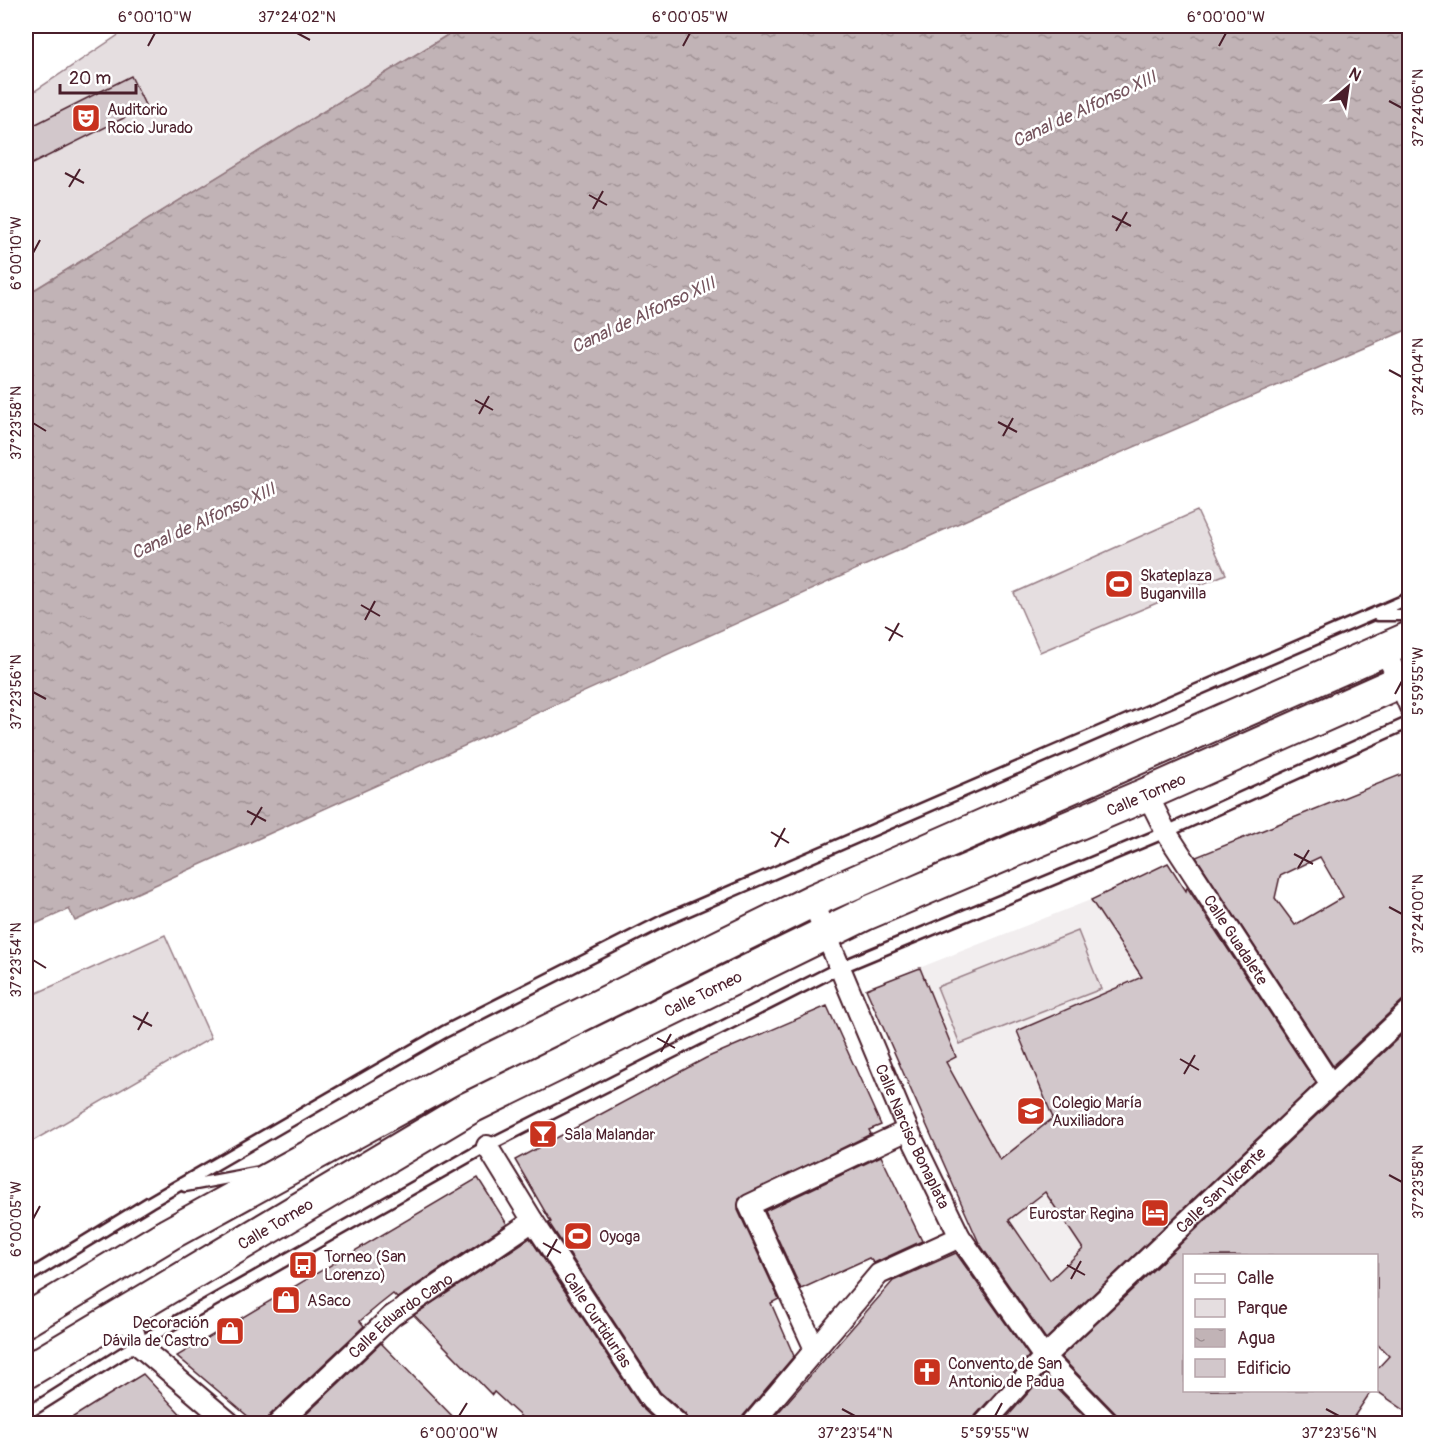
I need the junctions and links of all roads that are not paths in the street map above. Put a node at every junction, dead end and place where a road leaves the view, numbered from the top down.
1 (1410, 598) edge
2 (1371, 615) junction
3 (1410, 615) edge
4 (1397, 643) edge
5 (1406, 689) edge
6 (1410, 722) edge
7 (1147, 794) junction
8 (1166, 832) junction
9 (812, 901) junction
10 (825, 933) junction
11 (839, 968) junction
12 (1410, 1010) edge
13 (1330, 1083) junction
14 (908, 1130) junction
15 (487, 1146) junction
16 (291, 1167) junction
17 (177, 1188) junction
18 (532, 1221) junction
19 (960, 1237) junction
20 (26, 1278) edge
21 (128, 1312) junction
22 (26, 1320) edge
23 (137, 1344) junction
24 (815, 1349) junction
25 (1044, 1357) junction
26 (26, 1372) edge
27 (26, 1414) edge
28 (231, 1424) edge
29 (278, 1424) edge
30 (678, 1424) edge
31 (752, 1424) edge
32 (984, 1424) edge
33 (1109, 1424) edge

1 - 2 lane
2 - 3 lane
2 - 17 lane
4 - 5 street
4 - 9 main road
5 - 7 main road, Calle Torneo
6 - 8 lane
7 - 8 street, Calle Guadalete
7 - 10 main road, Calle Torneo
8 - 11 lane
8 - 13 street, Calle Guadalete
9 - 10 street, Calle Narciso Bonaplata
9 - 16 main road
10 - 11 street, Calle Narciso Bonaplata
10 - 21 main road, Calle Torneo
11 - 14 street, Calle Narciso Bonaplata
11 - 15 lane
12 - 13 street, Calle San Vicente
13 - 25 street, Calle San Vicente
14 - 19 street, Calle Narciso Bonaplata
14 - 24 street
15 - 18 street, Calle Curtidurías
15 - 23 lane
16 - 17 lane
16 - 22 main road
17 - 20 lane
18 - 29 street, Calle Eduardo Cano
18 - 30 street, Calle Curtidurías
19 - 24 street
19 - 25 street, Calle Narciso Bonaplata
21 - 23 street
21 - 26 main road, Calle Torneo
23 - 27 lane
23 - 28 street
24 - 31 street
25 - 32 street, Calle San Vicente
25 - 33 street, Calle Narciso Bonaplata

